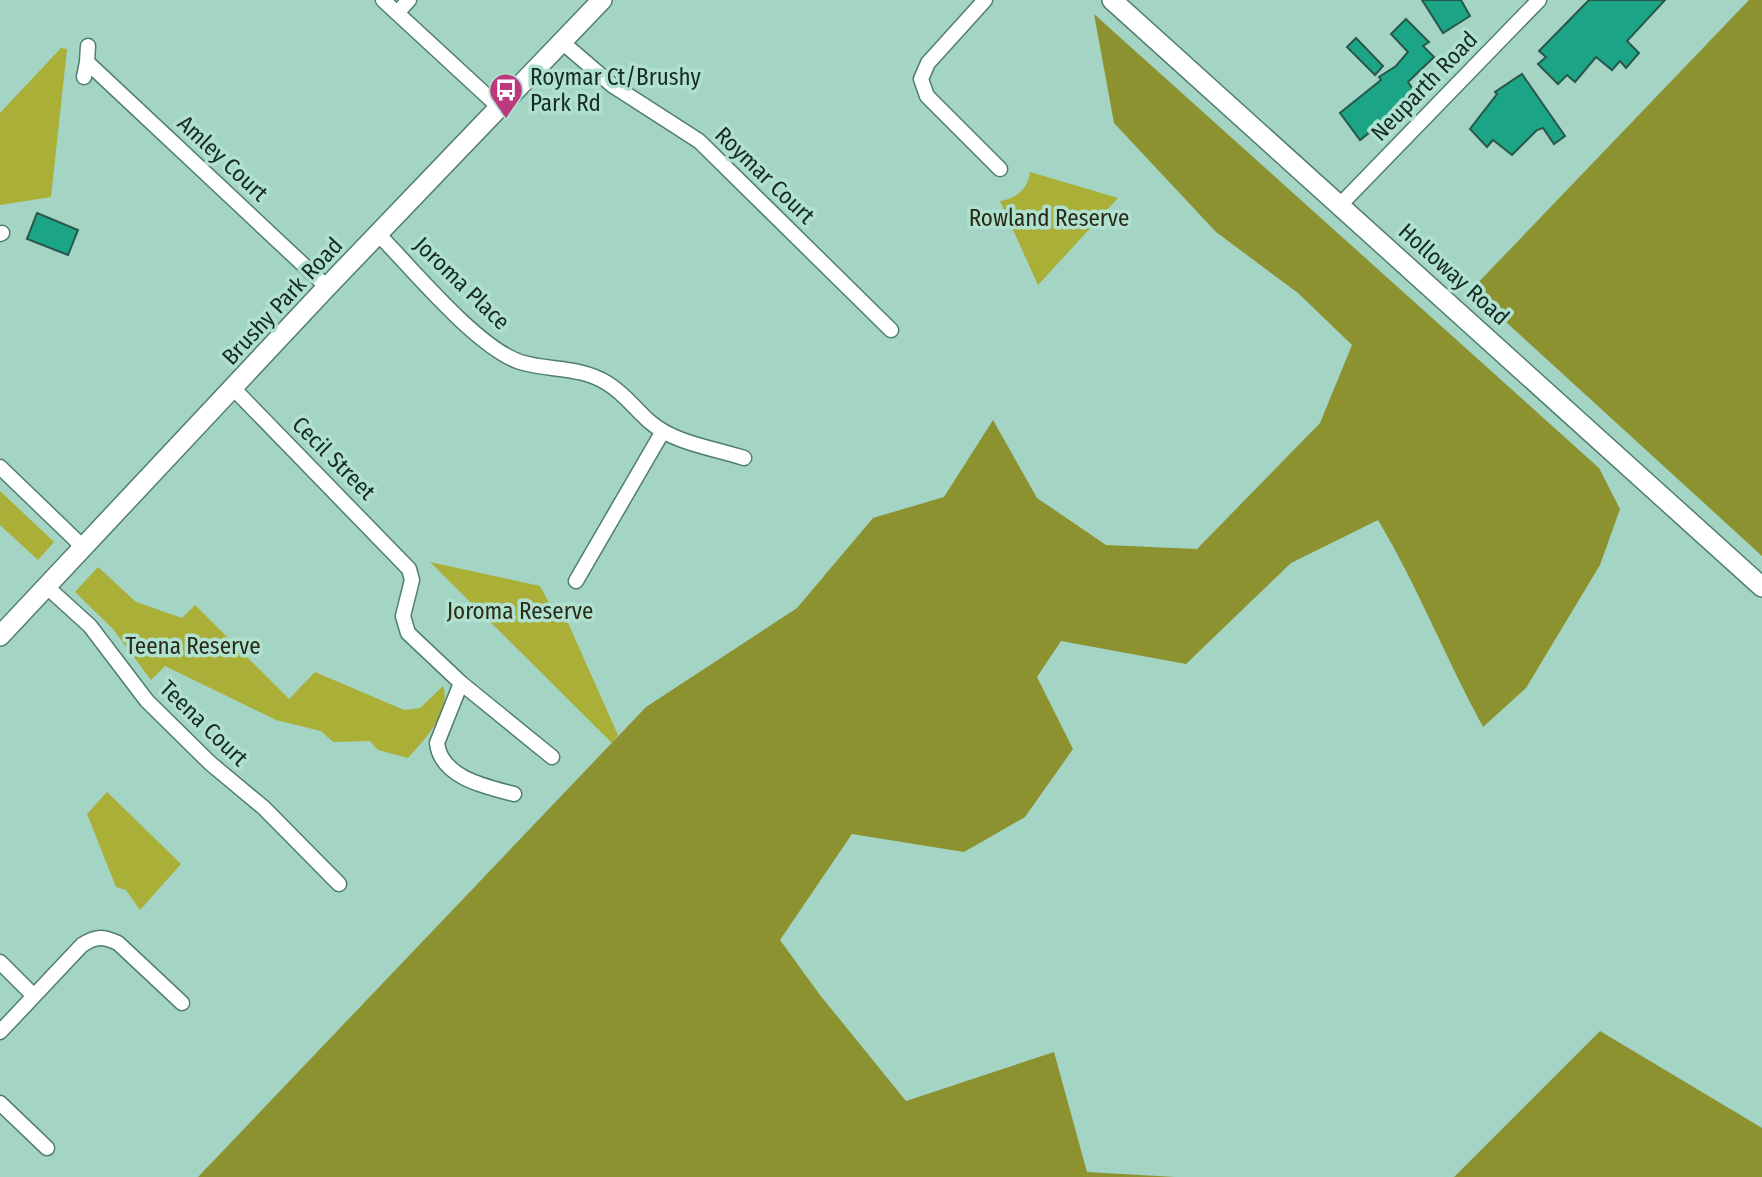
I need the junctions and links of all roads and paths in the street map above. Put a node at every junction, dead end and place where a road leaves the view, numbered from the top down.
1 (383, 0) edge
2 (409, 0) edge
3 (602, 0) edge
4 (985, 0) edge
5 (1112, 0) edge
6 (1539, 0) edge
7 (397, 13) junction
8 (562, 42) junction
9 (88, 46) dead end
10 (500, 108) junction
11 (1000, 169) dead end
12 (1341, 204) junction
13 (378, 234) junction
14 (327, 287) junction
15 (891, 330) dead end
16 (234, 389) junction
17 (663, 431) junction
18 (744, 458) dead end
19 (0, 467) edge
20 (84, 548) junction
21 (576, 581) dead end
22 (47, 587) junction
23 (1762, 587) edge
24 (0, 636) edge
25 (461, 683) junction
26 (552, 757) dead end
27 (514, 794) dead end
28 (339, 884) dead end
29 (0, 962) edge
30 (34, 996) junction
31 (182, 1003) dead end
32 (0, 1032) edge
33 (0, 1103) edge
34 (47, 1148) dead end

1 - 7 street
2 - 7 street
3 - 8 main road, Brushy Park Road
4 - 11 street
5 - 12 main road, Holloway Road
6 - 12 street, Neuparth Road
7 - 10 street
8 - 10 main road, Brushy Park Road
8 - 15 street, Roymar Court
9 - 14 street, Amley Court
10 - 13 main road, Brushy Park Road
12 - 23 main road, Holloway Road
13 - 14 main road, Brushy Park Road
13 - 17 street, Joroma Place
14 - 16 main road, Brushy Park Road
16 - 20 main road, Brushy Park Road
16 - 25 street, Cecil Street
17 - 18 street, Joroma Place
17 - 21 street
19 - 20 street
20 - 22 main road, Brushy Park Road
22 - 24 main road, Brushy Park Road
22 - 28 street, Teena Court
25 - 26 street
25 - 27 street
29 - 30 street
30 - 31 street
30 - 32 street
33 - 34 street

